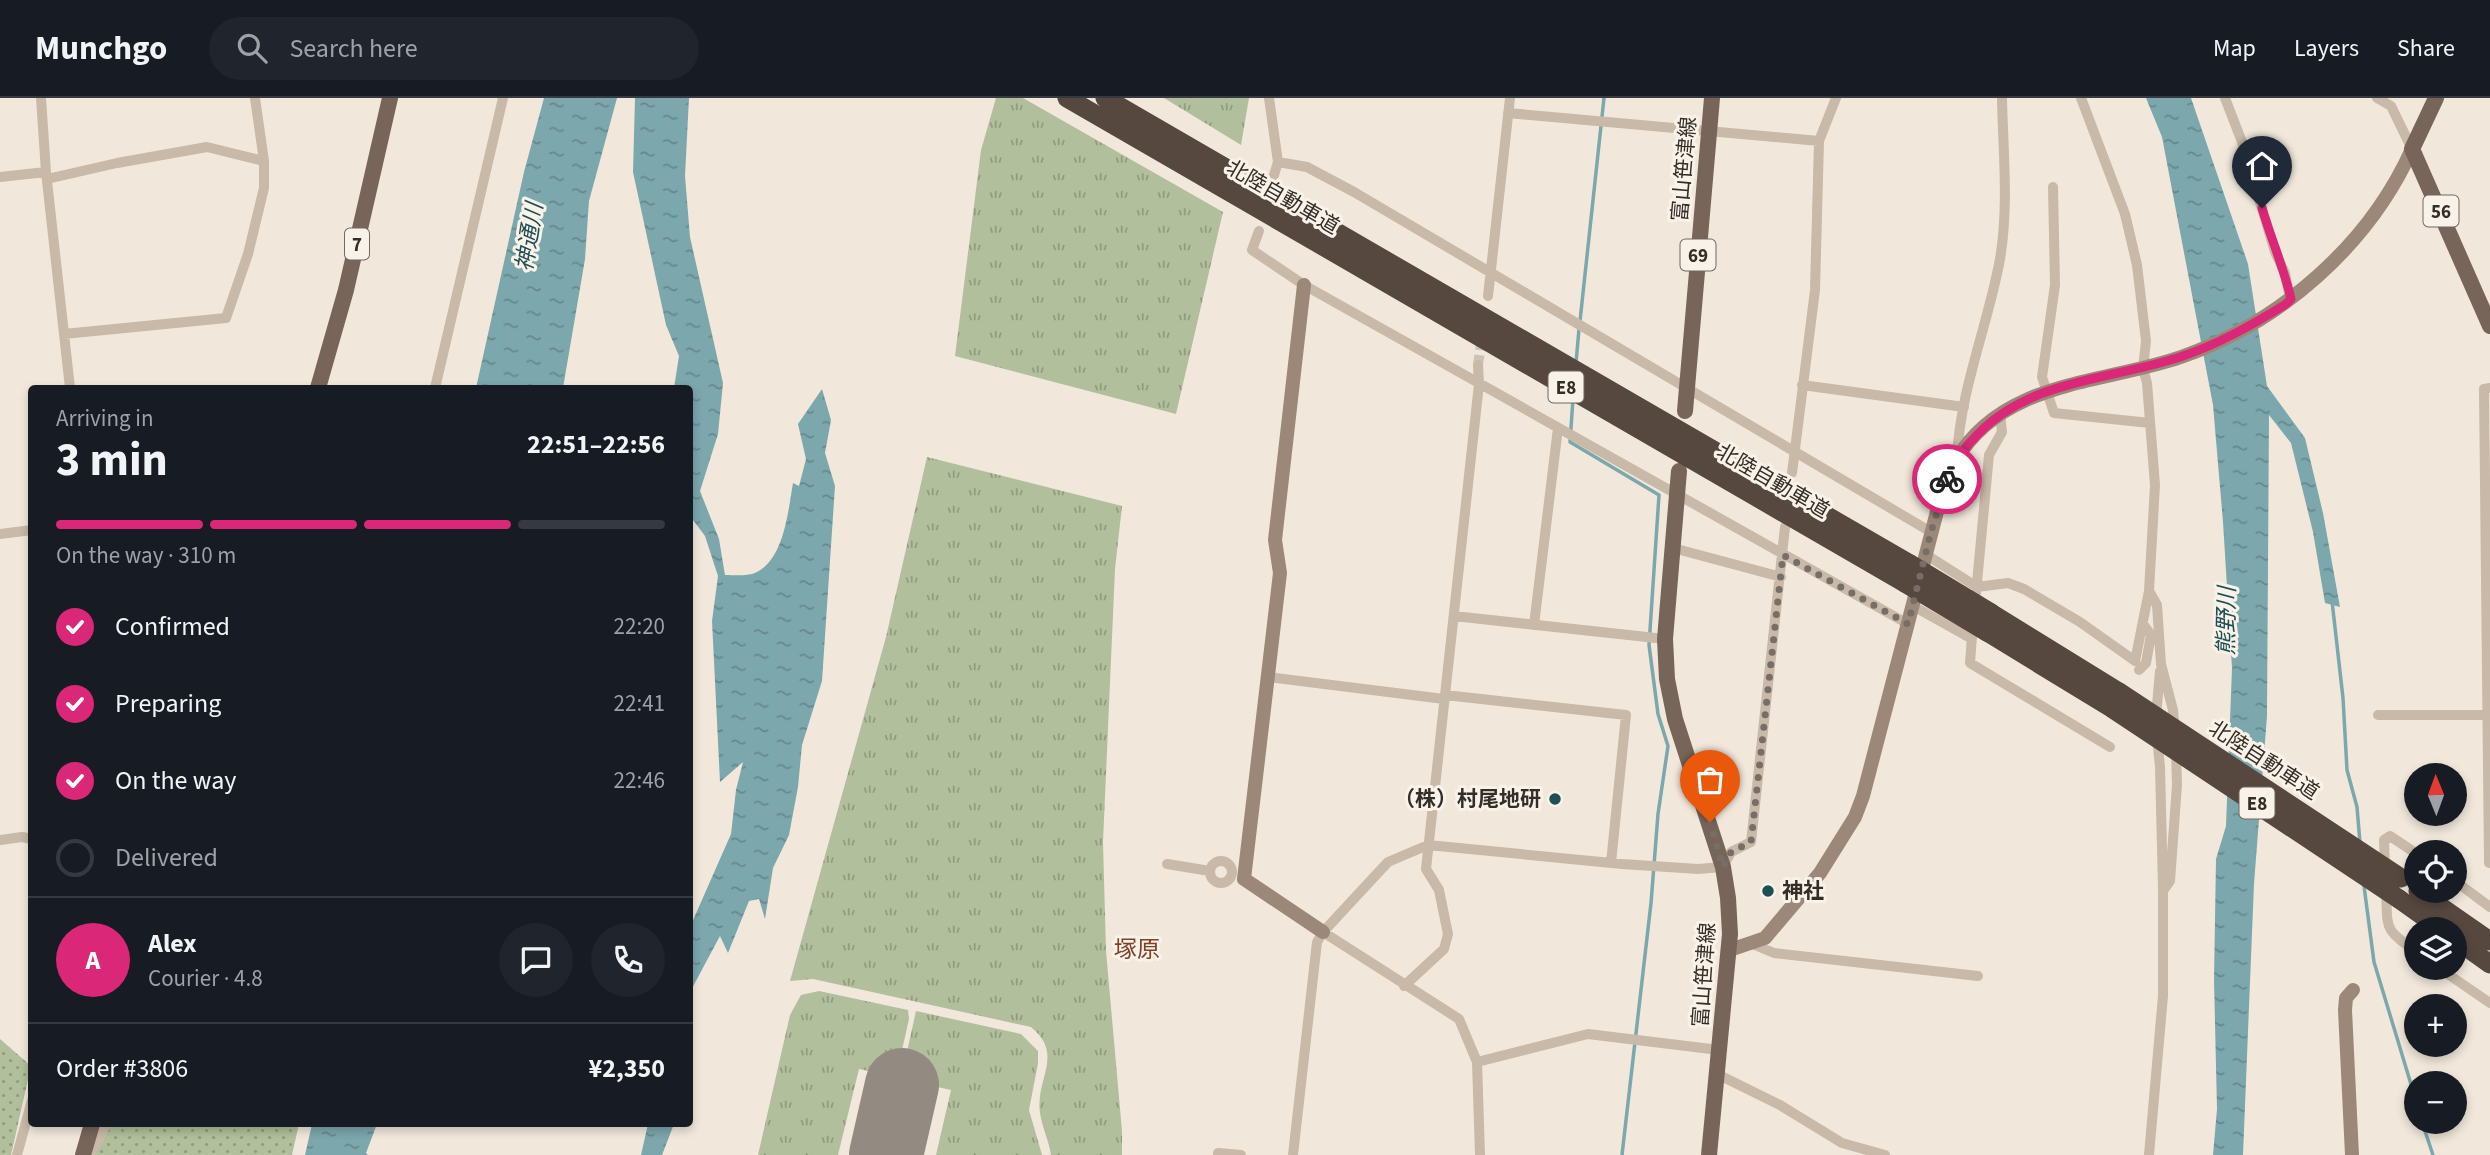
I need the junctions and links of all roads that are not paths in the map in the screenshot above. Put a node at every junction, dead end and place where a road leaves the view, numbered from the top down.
1 (41, 98) edge
2 (255, 98) edge
3 (390, 98) edge
4 (503, 98) edge
5 (1067, 98) edge
6 (1105, 98) edge
7 (1269, 98) edge
8 (1510, 98) edge
9 (1712, 98) edge
10 (1836, 98) edge
11 (2002, 98) edge
12 (2081, 98) edge
13 (2225, 98) edge
14 (2378, 98) edge
15 (2436, 98) edge
16 (1508, 113) junction
17 (1709, 131) junction
18 (1819, 141) junction
19 (2412, 149) junction
20 (264, 161) junction
21 (1278, 162) junction
22 (46, 175) junction
23 (1274, 175) dead end
24 (0, 177) edge
25 (1230, 181) junction
26 (2053, 187) dead end
27 (1259, 231) dead end
28 (1491, 274) junction
29 (1304, 285) junction
30 (1488, 296) dead end
31 (2288, 302) junction
32 (2490, 326) edge
33 (64, 334) junction
34 (1478, 365) tunnel mouth
35 (2146, 368) junction
36 (1479, 383) junction
37 (70, 385) edge
38 (319, 385) edge
39 (436, 385) edge
40 (1802, 385) junction
41 (2490, 388) edge
42 (1686, 389) junction
43 (2048, 390) junction
44 (1964, 407) junction
45 (1685, 411) dead end
46 (2000, 414) junction
47 (2150, 423) junction
48 (1558, 428) junction
49 (1794, 450) junction
50 (1957, 458) junction
51 (1679, 471) dead end
52 (1792, 473) dead end
53 (1677, 495) junction
54 (1785, 527) dead end
55 (28, 530) edge
56 (1931, 532) junction
57 (0, 534) edge
58 (1673, 548) junction
59 (1783, 555) junction
60 (1913, 567) junction
61 (1781, 577) junction
62 (1977, 586) junction
63 (2149, 591) junction
64 (1913, 606) junction
65 (1454, 616) junction
66 (1908, 624) junction
67 (2143, 624) junction
68 (1534, 625) junction
69 (1983, 628) junction
70 (1665, 639) junction
71 (2161, 664) junction
72 (2139, 670) dead end
73 (1268, 677) junction
74 (1445, 697) junction
75 (2116, 701) junction
76 (2378, 715) dead end
77 (2489, 715) edge
78 (2110, 747) dead end
79 (28, 838) edge
80 (0, 840) edge
81 (1429, 845) junction
82 (2404, 845) edge
83 (1611, 863) junction
84 (2489, 863) edge
85 (1167, 864) dead end
86 (1723, 867) junction
87 (1238, 874) junction
88 (2404, 881) edge
89 (2467, 888) edge
90 (2163, 891) junction
91 (2487, 901) edge
92 (2436, 903) edge
93 (2424, 917) edge
94 (1323, 932) junction
95 (2490, 941) edge
96 (2404, 942) edge
97 (1750, 943) junction
98 (2467, 948) edge
99 (1730, 950) junction
100 (2490, 964) edge
101 (1978, 976) dead end
102 (2456, 980) edge
103 (1404, 986) junction
104 (2353, 990) dead end
105 (2490, 1003) edge
106 (1719, 1050) junction
107 (1477, 1062) junction
108 (1717, 1074) junction
109 (28, 1115) edge
110 (91, 1127) edge
111 (105, 1127) edge
112 (17, 1155) edge
113 (83, 1155) edge
114 (89, 1155) edge
115 (1218, 1155) edge
116 (1241, 1155) edge
117 (1293, 1155) edge
118 (1480, 1155) edge
119 (1709, 1155) edge
120 (1885, 1155) edge
121 (2149, 1155) edge
122 (2352, 1155) edge

1 - 22 street
2 - 20 street
3 - 38 main road, 7
4 - 39 street
5 - 25 highway, 北陸自動車道 / E8
6 - 25 highway, 北陸自動車道 / E8
7 - 21 street
8 - 16 street
9 - 17 main road, 富山笹津線 / 69
10 - 18 street
11 - 44 street
12 - 35 street
13 - 31 street
14 - 19 street
15 - 19 main road
16 - 17 street
16 - 28 street
17 - 18 street
17 - 42 main road, 富山笹津線 / 69
18 - 40 street
19 - 31 street
19 - 32 main road, 56
20 - 22 street
20 - 33 street
21 - 23 street
21 - 28 street
22 - 24 street
22 - 33 street
25 - 60 highway, 北陸自動車道 / E8
26 - 43 street
27 - 29 street
28 - 30 street
28 - 42 street
29 - 36 street
29 - 73 street
31 - 35 street
33 - 37 street
34 - 36 street
35 - 43 street
35 - 47 street
36 - 48 street
36 - 65 street
40 - 44 street
40 - 49 street
41 - 77 street
42 - 45 main road, 富山笹津線 / 69
42 - 49 street
43 - 46 street
43 - 47 street
44 - 50 street
46 - 50 street
46 - 62 street
47 - 63 street
48 - 53 street
48 - 68 street
49 - 52 street
49 - 56 street
50 - 56 street
51 - 53 main road, 富山笹津線
53 - 58 main road, 富山笹津線
53 - 59 street
54 - 59 street
55 - 57 street
56 - 60 street
58 - 61 street
58 - 70 main road, 富山笹津線
59 - 61 street
59 - 66 street
60 - 62 street
60 - 64 street
60 - 69 highway, 北陸自動車道 / E8, bridge
61 - 86 street
62 - 67 street
62 - 69 street
63 - 67 street
63 - 71 street
64 - 66 street
64 - 69 street
65 - 68 street
65 - 74 street
66 - 97 street
67 - 72 street
68 - 70 street
69 - 75 highway, 北陸自動車道 / E8
69 - 78 street
70 - 86 main road, 富山笹津線
71 - 90 street
71 - 90 street
73 - 74 street
73 - 87 street
74 - 81 street
74 - 83 street
75 - 88 highway, 北陸自動車道 / E8, bridge
75 - 93 highway, 北陸自動車道 / E8, bridge
76 - 77 street
77 - 84 street
79 - 80 street
81 - 83 street
81 - 94 street
81 - 103 street
82 - 96 street
83 - 86 street
85 - 87 street
86 - 99 main road, 富山笹津線
87 - 94 street
89 - 91 street
90 - 121 street
92 - 95 highway, 北陸自動車道 / E8
94 - 103 street
94 - 117 street
97 - 99 street
97 - 101 street
98 - 100 highway
99 - 106 main road, 富山笹津線
102 - 105 street
103 - 107 street
104 - 122 street
106 - 107 street
106 - 108 main road, 富山笹津線
107 - 118 street
108 - 119 main road, 富山笹津線
108 - 120 street
109 - 112 street
110 - 113 main road
111 - 114 street
115 - 116 street

